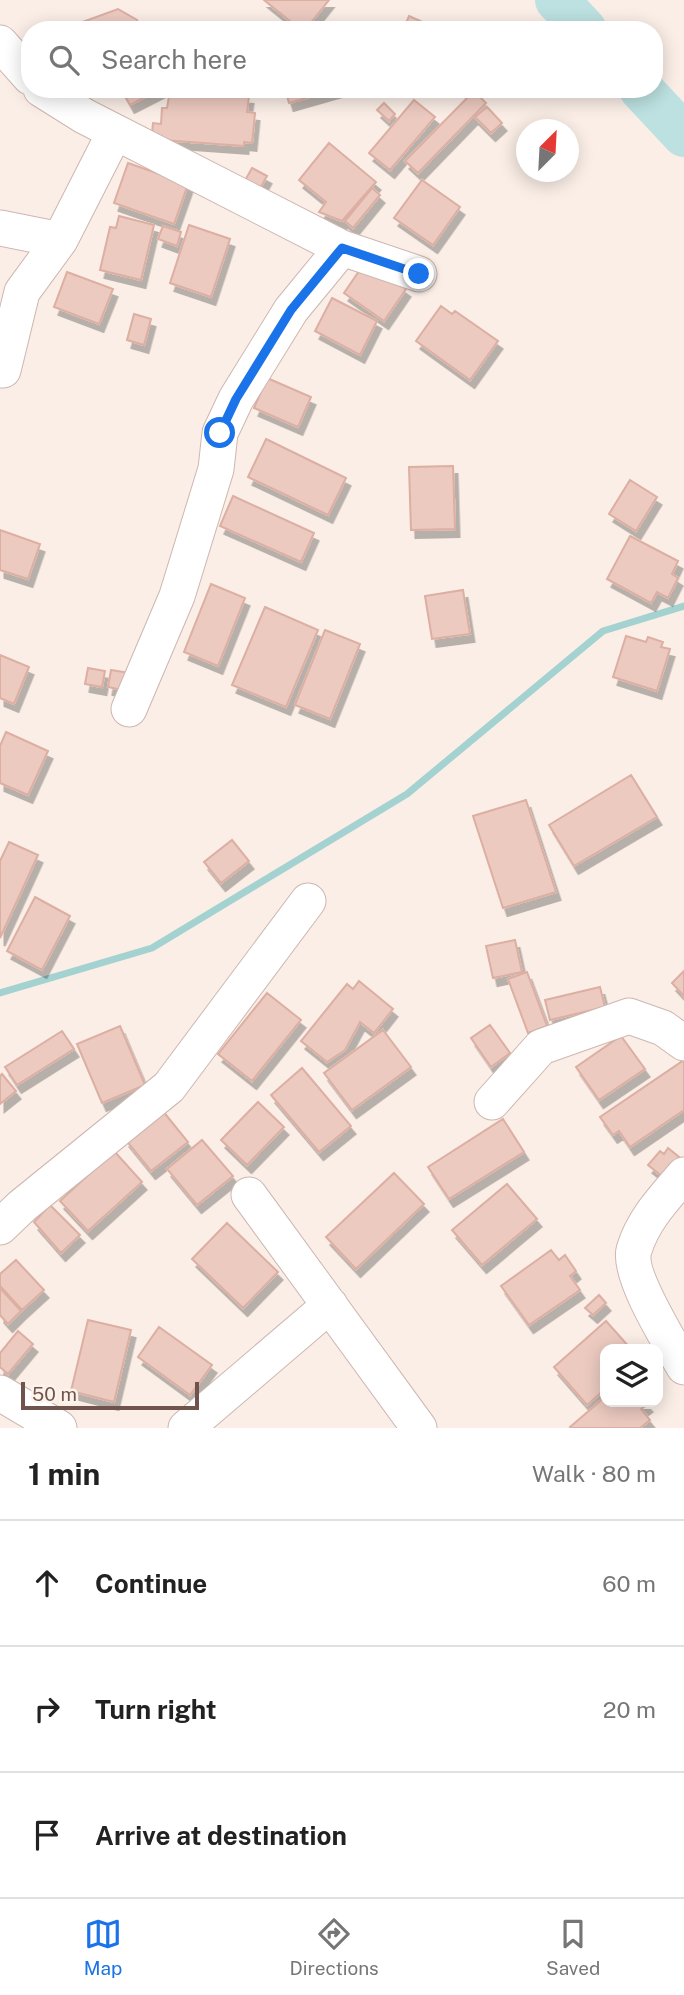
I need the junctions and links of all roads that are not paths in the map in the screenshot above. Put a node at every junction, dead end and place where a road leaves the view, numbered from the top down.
1 (0, 43) edge
2 (21, 67) edge
3 (56, 98) edge
4 (115, 132) junction
5 (0, 228) edge
6 (60, 240) junction
7 (342, 248) junction
8 (419, 274) dead end
9 (0, 370) edge
10 (129, 709) dead end
11 (307, 901) dead end
12 (684, 1042) edge
13 (492, 1102) dead end
14 (684, 1175) edge
15 (249, 1195) dead end
16 (0, 1227) edge
17 (330, 1306) junction
18 (684, 1367) edge
19 (0, 1393) edge
20 (60, 1428) edge
21 (186, 1428) edge
22 (419, 1428) edge

1 - 2 street
3 - 4 street
4 - 6 street
4 - 7 street
5 - 6 street
6 - 9 street
7 - 8 street
7 - 10 street
11 - 16 street
12 - 13 street
14 - 18 street
15 - 17 street
17 - 21 street
17 - 22 street
19 - 20 street

